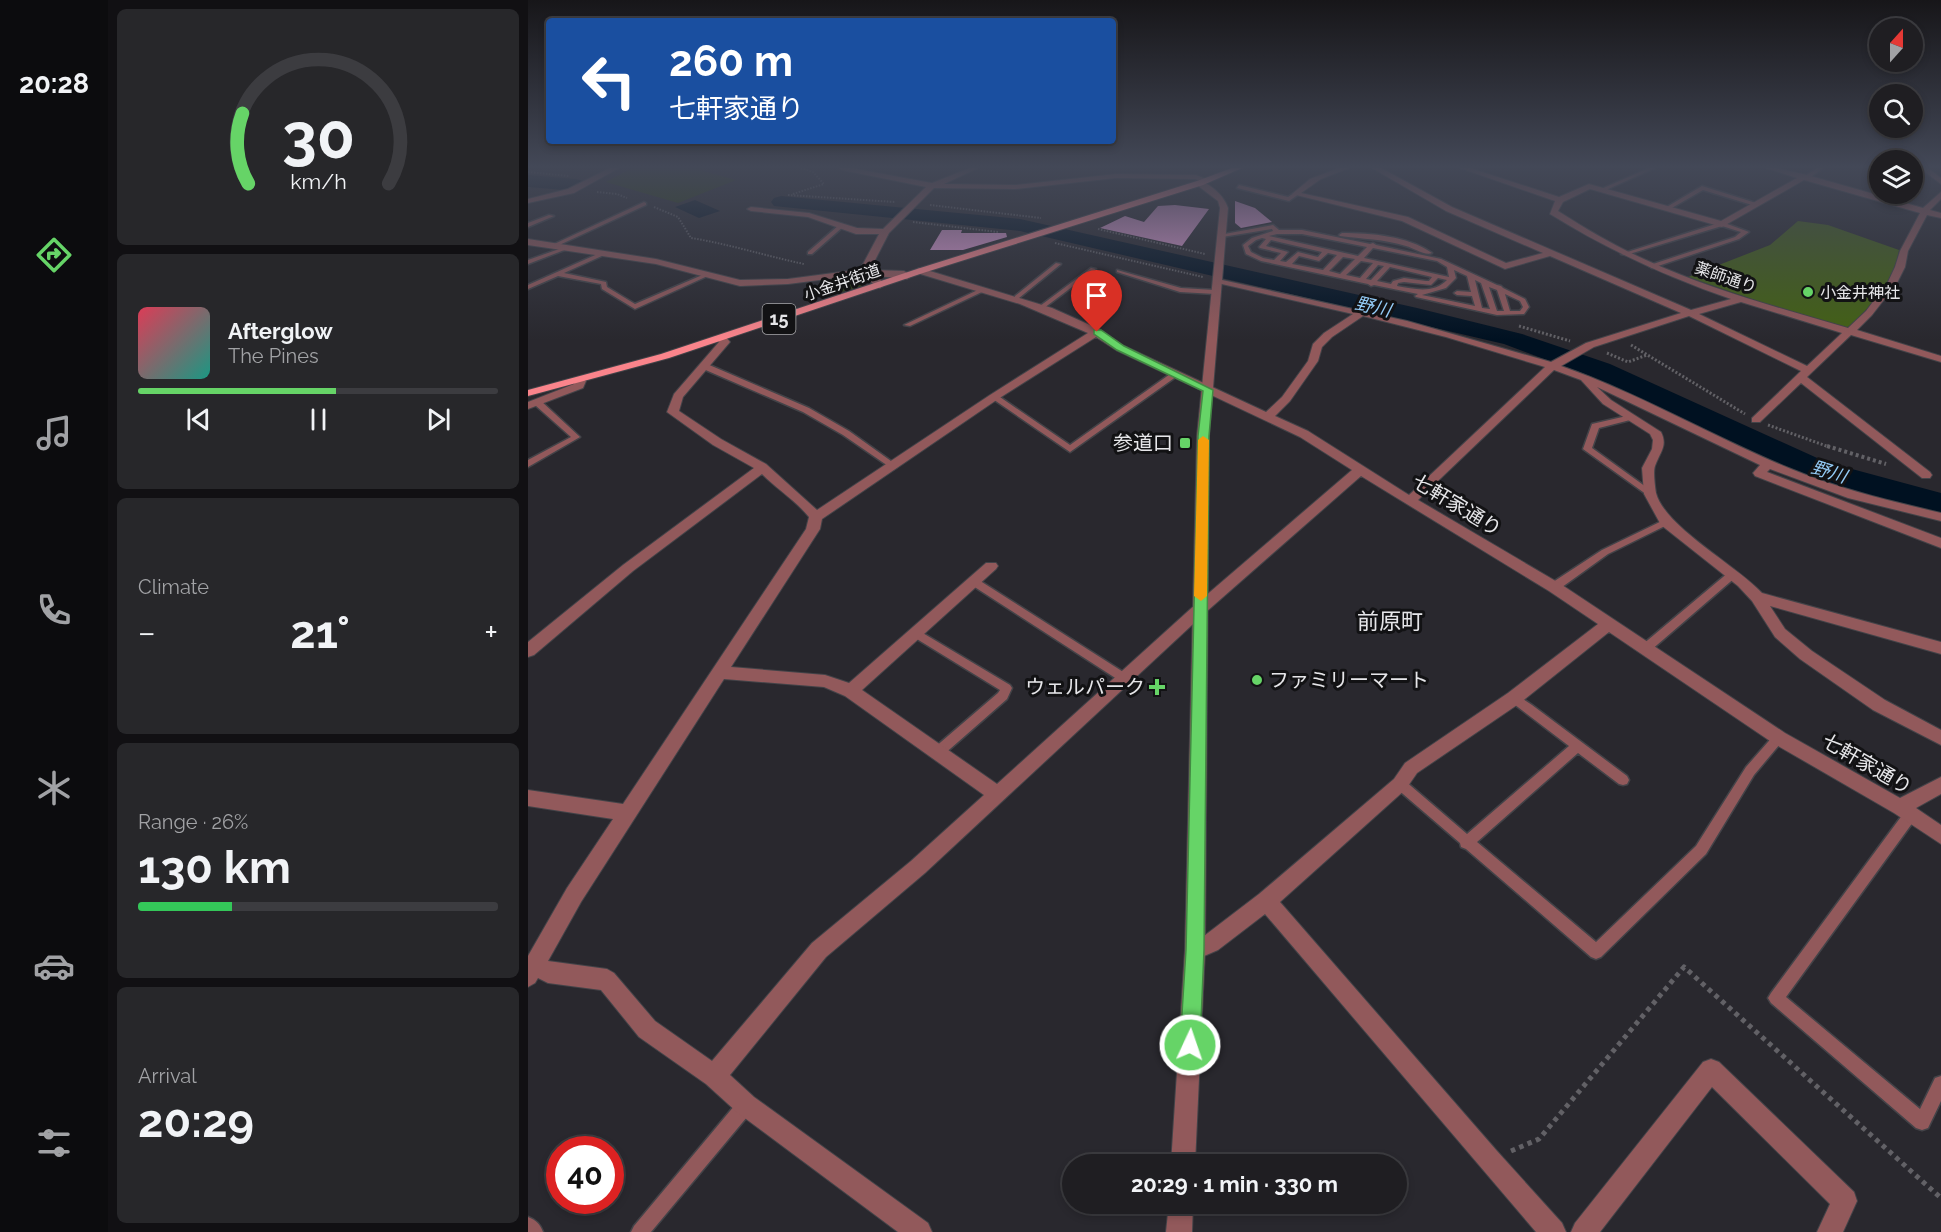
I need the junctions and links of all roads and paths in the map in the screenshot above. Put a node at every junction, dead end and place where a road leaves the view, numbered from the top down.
1 (597, 225) edge
2 (683, 225) edge
3 (892, 225) edge
4 (1062, 225) edge
5 (1223, 225) edge
6 (1419, 225) edge
7 (1487, 225) edge
8 (1573, 225) edge
9 (1717, 225) edge
10 (1726, 225) edge
11 (1917, 225) edge
12 (841, 226) joint
13 (885, 232) junction
14 (1277, 232) junction
15 (1357, 234) junction
16 (1383, 234) dead end
17 (1222, 235) junction
18 (1321, 235) junction
19 (1260, 236) junction
20 (1027, 237) junction
21 (1329, 237) junction
22 (1270, 238) junction
23 (1281, 241) junction
24 (528, 243) edge
25 (1372, 245) junction
26 (553, 246) junction
27 (566, 248) junction
28 (1312, 248) junction
29 (1327, 251) junction
30 (810, 253) dead end
31 (1393, 253) junction
32 (1551, 253) junction
33 (602, 254) junction
34 (1624, 254) junction
35 (1340, 258) junction
36 (1359, 258) junction
37 (1432, 258) junction
38 (528, 262) edge
39 (1275, 262) junction
40 (1383, 263) junction
41 (805, 264) dead end
42 (1058, 264) dead end
43 (1287, 265) junction
44 (1450, 266) junction
45 (1652, 266) junction
46 (1296, 267) junction
47 (1094, 269) dead end
48 (1358, 269) dead end
49 (1414, 270) junction
50 (920, 271) junction
51 (1119, 271) dead end
52 (870, 272) junction
53 (1369, 272) junction
54 (1324, 273) junction
55 (557, 274) junction
56 (709, 274) junction
57 (1380, 274) junction
58 (1434, 275) junction
59 (1470, 275) junction
60 (907, 276) junction
61 (1340, 277) junction
62 (1393, 277) dead end
63 (1451, 279) junction
64 (1360, 281) junction
65 (1484, 281) junction
66 (1371, 284) junction
67 (880, 285) junction
68 (1215, 286) junction
69 (528, 287) edge
70 (1393, 288) junction
71 (1499, 288) junction
72 (982, 290) junction
73 (1402, 290) junction
74 (1457, 293) dead end
75 (1475, 294) junction
76 (1017, 297) junction
77 (1742, 299) junction
78 (1042, 307) junction
79 (1479, 309) junction
80 (1494, 312) junction
81 (1690, 312) junction
82 (1360, 314) junction
83 (1508, 314) junction
84 (908, 325) dead end
85 (1851, 330) junction
86 (1097, 332) junction
87 (721, 338) junction
88 (1589, 346) junction
89 (1648, 355) dead end
90 (1941, 359) edge
91 (704, 366) junction
92 (1551, 366) junction
93 (1176, 374) junction
94 (1805, 375) junction
95 (1585, 378) junction
96 (580, 381) junction
97 (1208, 390) junction
98 (528, 393) edge
99 (994, 398) junction
100 (533, 404) edge
101 (1268, 416) junction
102 (1631, 417) junction
103 (1756, 420) dead end
104 (528, 464) edge
105 (1768, 464) junction
106 (894, 466) junction
107 (762, 467) junction
108 (1361, 469) junction
109 (1926, 475) dead end
110 (1650, 494) junction
111 (1410, 501) junction
112 (816, 517) junction
113 (1941, 517) edge
114 (1666, 522) junction
115 (1941, 543) edge
116 (991, 566) dead end
117 (1733, 574) junction
118 (974, 581) junction
119 (1554, 587) junction
120 (1757, 597) junction
121 (1201, 608) junction
122 (1609, 624) junction
123 (916, 633) junction
124 (1646, 648) junction
125 (1941, 648) edge
126 (528, 651) edge
127 (719, 672) junction
128 (1124, 678) junction
129 (851, 691) junction
130 (1514, 698) junction
131 (1779, 738) junction
132 (1941, 738) edge
133 (1577, 746) junction
134 (938, 752) junction
135 (1623, 780) dead end
136 (1400, 784) junction
137 (1941, 785) edge
138 (996, 793) junction
139 (528, 798) edge
140 (1906, 810) junction
141 (627, 813) junction
142 (1941, 835) edge
143 (1466, 843) junction
144 (1266, 901) junction
145 (1195, 950) junction
146 (531, 971) edge
147 (714, 1076) junction
148 (1941, 1084) edge
149 (746, 1105) junction
150 (1184, 1154) edge
151 (1180, 1214) edge
152 (528, 1226) edge
153 (534, 1232) edge
154 (640, 1232) edge
155 (919, 1232) edge
156 (1179, 1232) edge
157 (1553, 1232) edge
158 (1584, 1232) edge
159 (1830, 1232) edge

1 - 26 lane
2 - 41 path
3 - 13 street
4 - 20 main road, 15
5 - 17 street
6 - 32 street
7 - 32 street
8 - 34 street, 薬師通り
9 - 34 lane
10 - 45 lane
11 - 85 street
12 - 13 street
12 - 30 lane
13 - 52 street
14 - 17 lane
14 - 18 lane
14 - 19 lane
15 - 16 lane
15 - 18 lane
15 - 37 lane
17 - 68 street
18 - 21 lane
19 - 22 lane
19 - 39 lane
20 - 50 main road, 小金井街道 / 15
20 - 68 path
21 - 23 lane
21 - 25 lane
22 - 23 lane
22 - 39 lane
23 - 28 lane
23 - 29 lane
24 - 26 street
25 - 31 lane
25 - 36 lane
26 - 27 street
27 - 33 street
27 - 38 lane
28 - 29 lane
28 - 35 lane
29 - 35 lane
29 - 43 lane
29 - 46 lane
31 - 37 lane
31 - 40 lane
32 - 81 street
33 - 55 lane
33 - 56 street
34 - 45 street, 薬師通り
35 - 36 lane
35 - 54 lane
36 - 40 lane
36 - 61 lane
37 - 44 lane
37 - 49 lane
37 - 58 lane
39 - 43 lane
40 - 49 lane
40 - 53 lane
40 - 57 lane
42 - 76 lane
43 - 46 lane
44 - 59 lane
44 - 63 lane
45 - 77 street, 薬師通り
46 - 54 lane
47 - 78 lane
48 - 53 lane
49 - 58 lane
50 - 60 main road, 小金井街道 / 15
50 - 72 street, 七軒家通り
51 - 68 lane
52 - 56 street
52 - 60 street
52 - 67 street
53 - 64 lane
54 - 61 lane
55 - 56 lane
55 - 69 lane
57 - 62 lane
57 - 66 lane
58 - 63 lane
58 - 70 lane
59 - 65 lane
59 - 75 lane
60 - 67 main road, 小金井街道 / 15
61 - 64 lane
63 - 73 lane
64 - 66 lane
65 - 71 lane
65 - 80 lane
66 - 70 lane
67 - 87 main road, 小金井街道 / 15
68 - 82 street
68 - 97 street
70 - 73 lane
71 - 83 lane
71 - 83 lane
72 - 76 street, 七軒家通り
72 - 84 lane
73 - 79 lane
74 - 75 lane
75 - 79 lane
76 - 78 street, 七軒家通り
77 - 81 street
77 - 85 street, 薬師通り
78 - 86 street, 七軒家通り
79 - 80 lane
80 - 83 lane
81 - 88 street
81 - 94 street
82 - 92 street
82 - 101 street
85 - 90 street, 薬師通り
85 - 94 street
86 - 93 street, 七軒家通り
86 - 99 street
87 - 91 street
87 - 96 main road, 小金井街道 / 15
88 - 89 path
88 - 92 street
91 - 106 lane
91 - 107 street
92 - 95 street
92 - 111 street
93 - 97 street, 七軒家通り
93 - 99 lane
94 - 103 street
94 - 109 street
95 - 102 street
95 - 105 street
96 - 98 main road, 小金井街道 / 15
96 - 100 street
97 - 101 street, 七軒家通り
97 - 121 street
99 - 106 street
100 - 104 lane
101 - 108 street, 七軒家通り
102 - 110 street
102 - 110 lane
105 - 113 street
105 - 115 street
106 - 112 street
107 - 112 street
107 - 126 street
108 - 111 street, 七軒家通り
108 - 121 street
110 - 114 street
111 - 119 street, 七軒家通り
112 - 127 street
114 - 117 street
114 - 119 lane
116 - 118 street
117 - 120 street
117 - 124 lane
118 - 123 street
118 - 128 lane
119 - 122 street, 七軒家通り
120 - 125 street
120 - 132 street
121 - 128 street
121 - 145 street
122 - 124 street, 七軒家通り
122 - 130 street
123 - 129 street
123 - 134 lane
124 - 131 street, 七軒家通り
127 - 129 street
127 - 141 street
128 - 138 street
129 - 134 street
130 - 133 lane
130 - 136 street
131 - 140 street, 七軒家通り
131 - 143 lane
133 - 135 lane
133 - 143 lane
134 - 138 street
136 - 143 lane
136 - 144 street
137 - 140 street
138 - 147 street
139 - 141 street
140 - 142 street, 七軒家通り
140 - 148 lane
141 - 146 street
144 - 145 street
144 - 157 street
145 - 150 street
146 - 147 street
147 - 149 street
149 - 154 lane
149 - 155 street
151 - 156 street
152 - 153 lane
158 - 159 street

